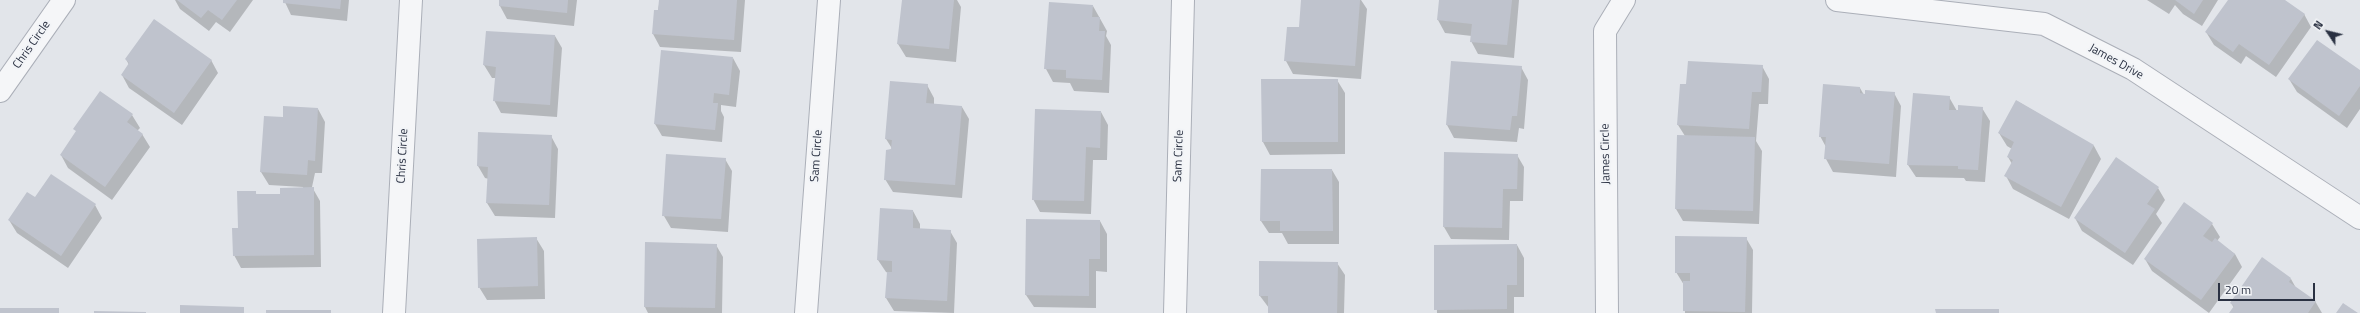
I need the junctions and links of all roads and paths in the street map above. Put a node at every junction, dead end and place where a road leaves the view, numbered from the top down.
1 (64, 0) edge
2 (411, 0) edge
3 (829, 0) edge
4 (1183, 0) edge
5 (1624, 0) edge
6 (1838, 0) edge
7 (0, 91) edge
8 (2360, 218) edge
9 (394, 313) edge
10 (806, 313) edge
11 (1174, 313) edge
12 (1607, 313) edge

1 - 7 street, Chris Circle
2 - 9 street, Chris Circle
3 - 10 street, Sam Circle
4 - 11 street, Sam Circle
5 - 12 street, James Circle
6 - 8 street, James Drive

